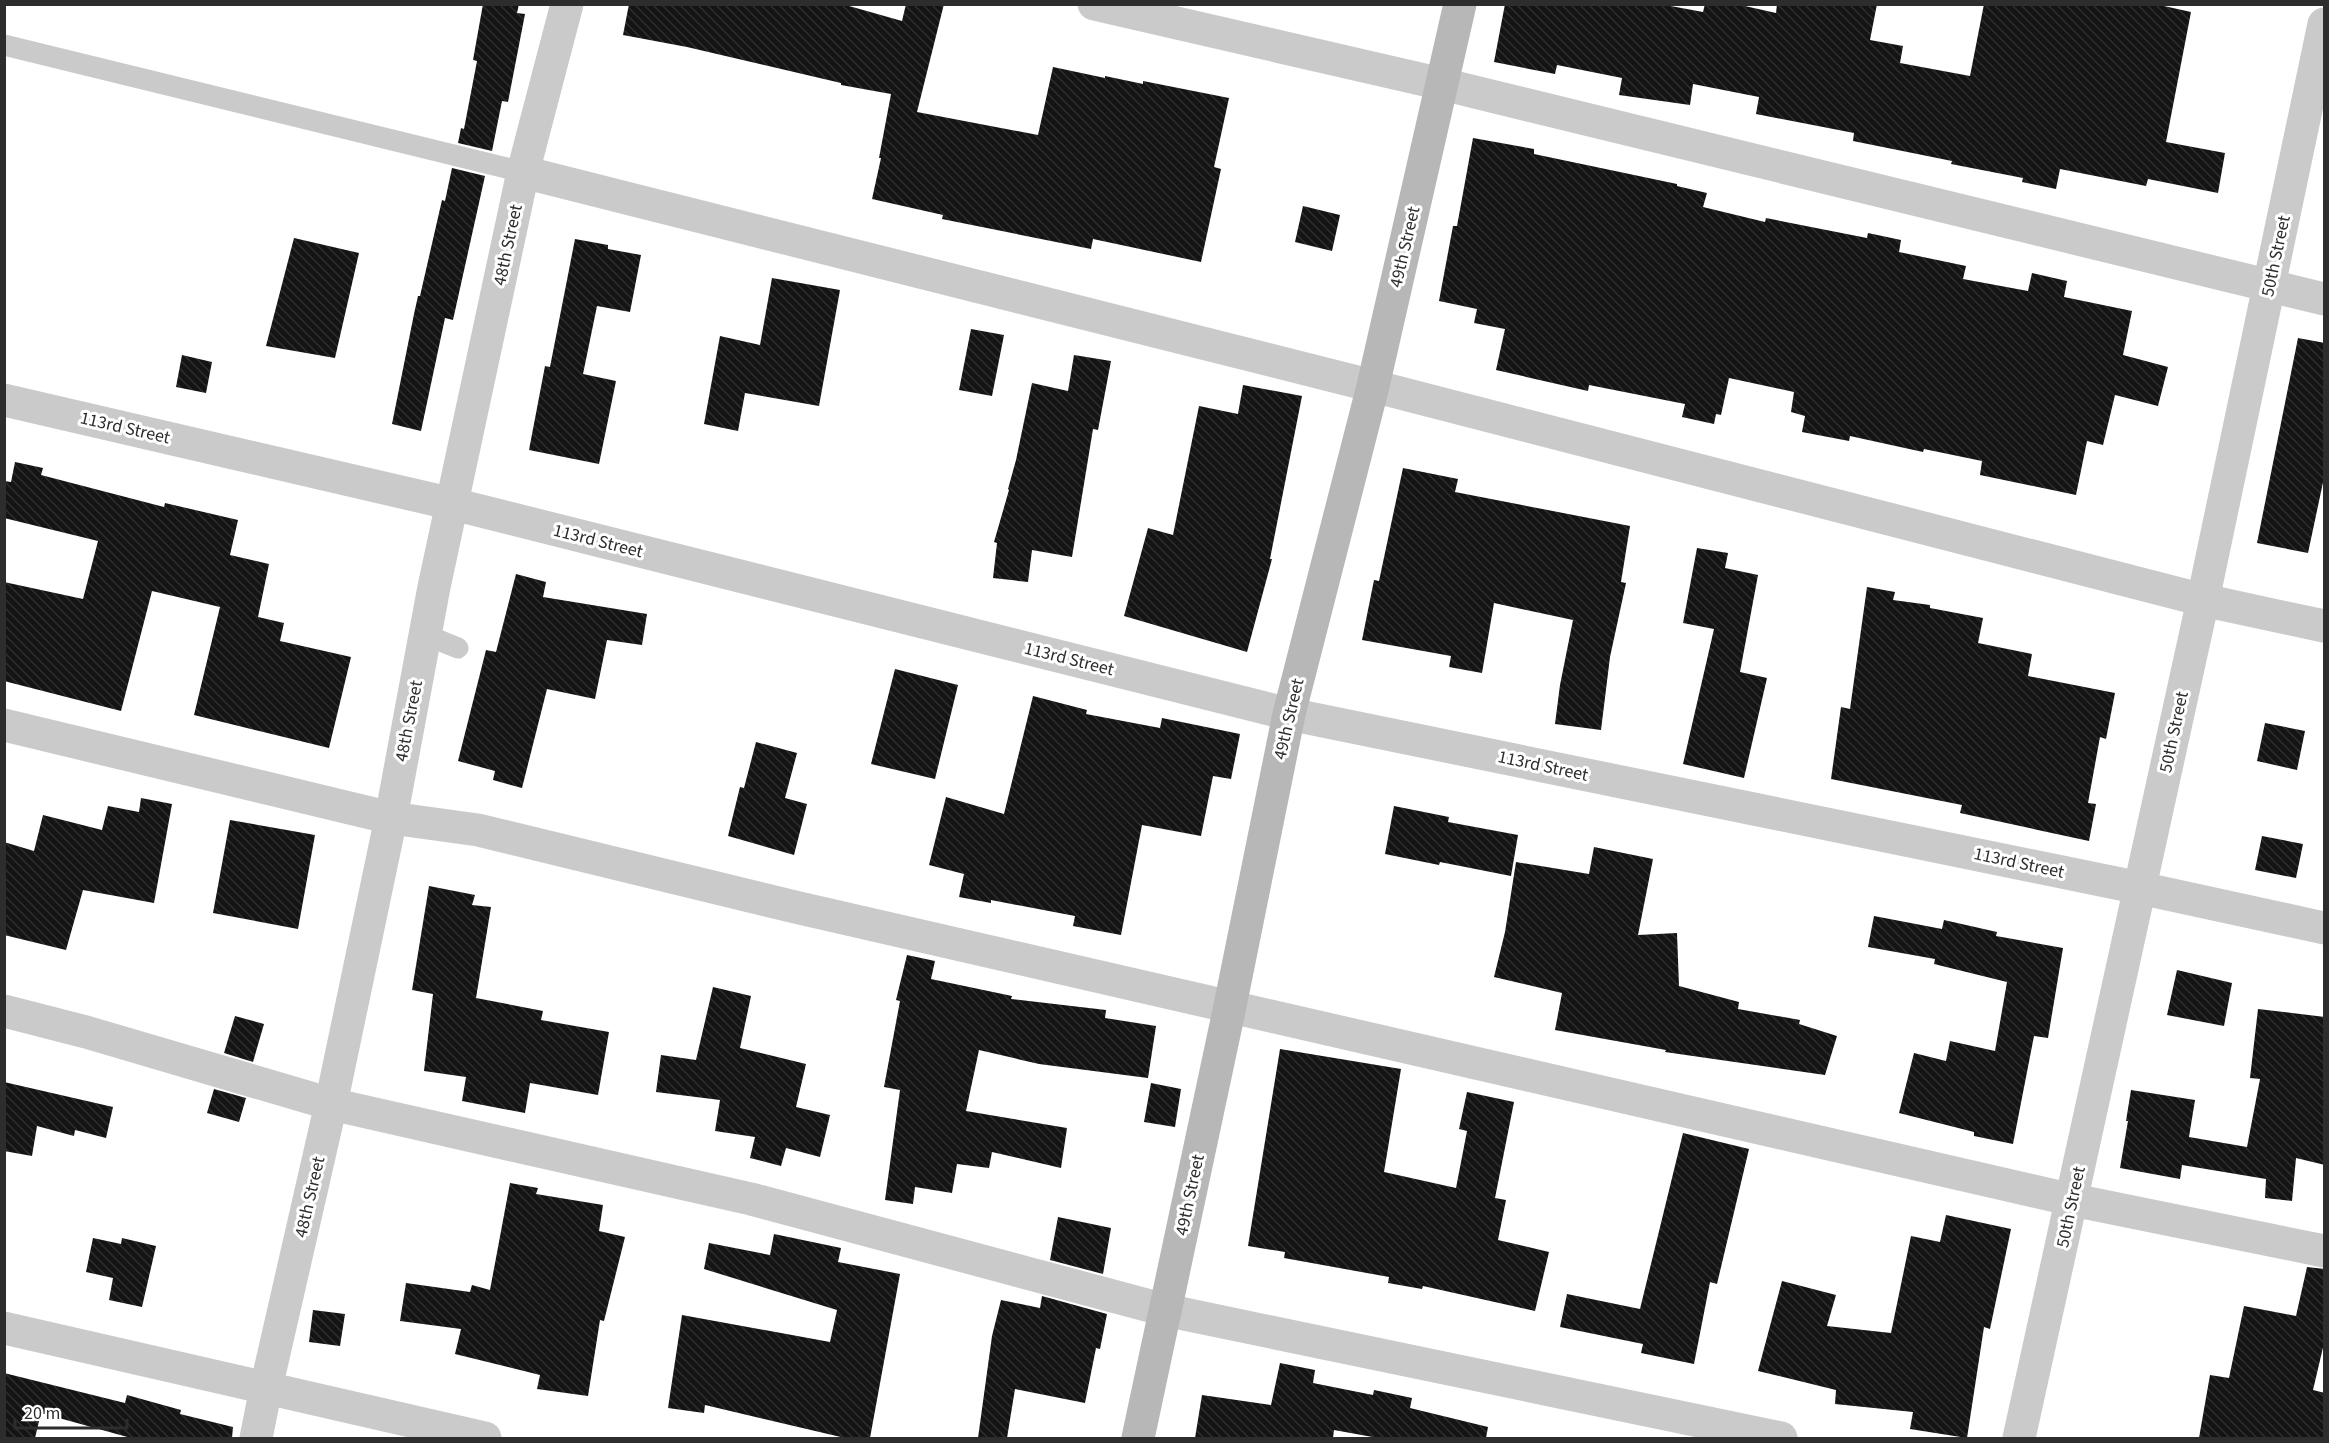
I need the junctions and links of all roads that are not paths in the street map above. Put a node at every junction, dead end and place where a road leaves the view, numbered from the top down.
1 (567, 4) edge
2 (1094, 4) edge
3 (1460, 4) edge
4 (2325, 24) edge
5 (4, 45) edge
6 (1442, 84) junction
7 (523, 172) junction
8 (2269, 287) junction
9 (2325, 299) edge
10 (1373, 386) junction
11 (4, 400) edge
12 (453, 504) junction
13 (2203, 600) junction
14 (2325, 626) edge
15 (426, 635) junction
16 (458, 648) dead end
17 (1289, 714) junction
18 (4, 725) edge
19 (391, 818) junction
20 (2140, 888) junction
21 (2325, 928) edge
22 (1230, 1006) junction
23 (4, 1011) edge
24 (331, 1104) junction
25 (2073, 1200) junction
26 (2325, 1251) edge
27 (1165, 1310) junction
28 (4, 1328) edge
29 (266, 1388) junction
30 (256, 1438) edge
31 (485, 1438) edge
32 (1138, 1438) edge
33 (1781, 1438) edge
34 (2019, 1438) edge

1 - 7 street, 48th Street
2 - 6 street
3 - 6 main road, 49th Street
4 - 8 street, 50th Street
5 - 7 lane
6 - 8 street
6 - 10 main road, 49th Street
7 - 10 street
7 - 12 street, 48th Street
8 - 9 street
8 - 13 street, 50th Street
10 - 13 street
10 - 17 main road, 49th Street
11 - 12 street, 113rd Street
12 - 15 street, 48th Street
12 - 17 street, 113rd Street
13 - 14 street
13 - 20 street, 50th Street
15 - 16 lane
15 - 19 street, 48th Street
17 - 20 street, 113rd Street
17 - 22 main road, 49th Street
18 - 19 street
19 - 22 street
19 - 24 street, 48th Street
20 - 21 street, 113rd Street
20 - 25 street, 50th Street
22 - 25 street
22 - 27 main road, 49th Street
23 - 24 street
24 - 27 street
24 - 29 street, 48th Street
25 - 26 street
25 - 34 street, 50th Street
27 - 32 main road, 49th Street
27 - 33 street
28 - 29 street
29 - 30 street, 48th Street
29 - 31 street

